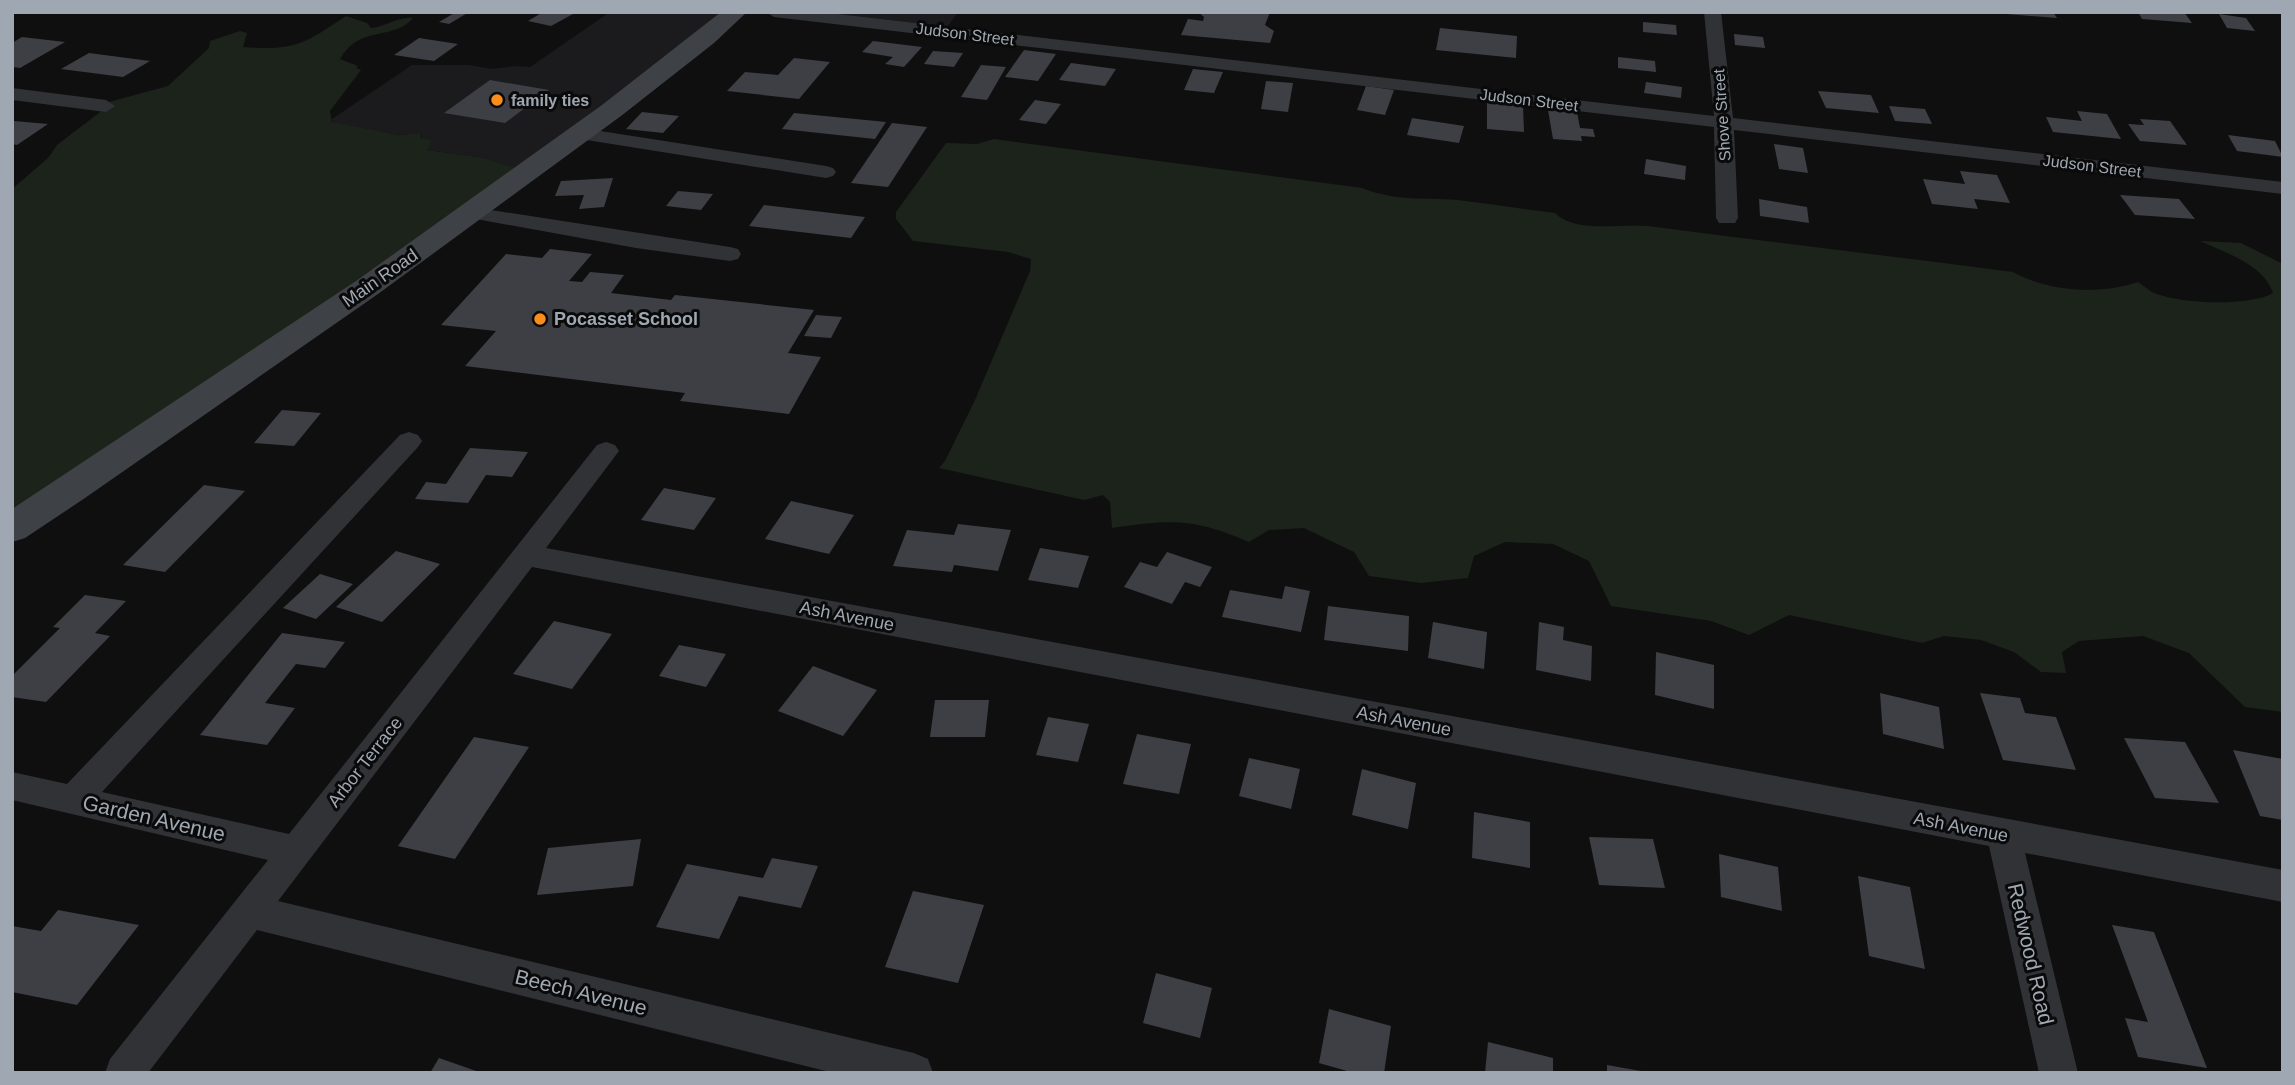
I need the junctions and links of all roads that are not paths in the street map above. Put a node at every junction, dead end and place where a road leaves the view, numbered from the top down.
1 (736, 12) edge
2 (774, 12) edge
3 (1712, 12) edge
4 (12, 94) edge
5 (106, 106) dead end
6 (1724, 123) junction
7 (581, 134) junction
8 (826, 172) dead end
9 (2283, 188) edge
10 (472, 213) junction
11 (1727, 218) dead end
12 (730, 254) dead end
13 (410, 441) dead end
14 (606, 451) dead end
15 (12, 528) edge
16 (525, 555) junction
17 (12, 786) edge
18 (74, 800) junction
19 (2004, 835) junction
20 (296, 851) junction
21 (2283, 886) edge
22 (249, 911) junction
23 (124, 1073) edge
24 (914, 1073) edge
25 (2059, 1073) edge

1 - 7 main road, Main Road
2 - 6 street, Judson Street
3 - 6 street, Shove Street
4 - 5 street
6 - 9 street, Judson Street
6 - 11 street, Shove Street
7 - 8 street
7 - 10 main road, Main Road
10 - 12 street
10 - 15 main road, Main Road
13 - 18 street
14 - 16 street, Arbor Terrace
16 - 19 street, Ash Avenue
16 - 20 street, Arbor Terrace
17 - 18 street, Garden Avenue
18 - 20 street, Garden Avenue
19 - 21 street, Ash Avenue
19 - 25 street, Redwood Road
20 - 22 street, Arbor Terrace
22 - 23 street, Arbor Terrace
22 - 24 street, Beech Avenue

